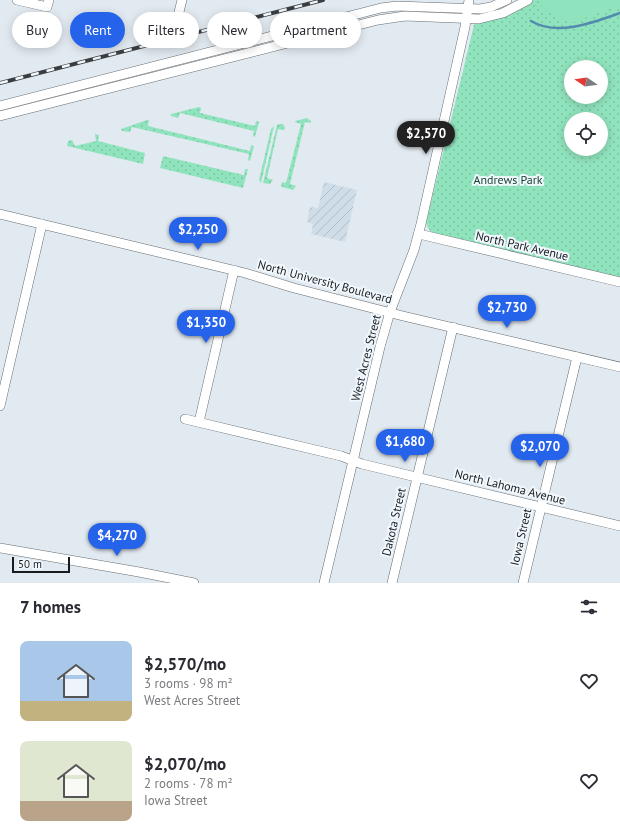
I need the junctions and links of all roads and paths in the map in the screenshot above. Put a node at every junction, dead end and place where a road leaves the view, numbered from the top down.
1 (17, 0) edge
2 (182, 0) edge
3 (507, 0) edge
4 (528, 0) edge
5 (48, 3) edge
6 (469, 4) edge
7 (179, 12) dead end
8 (467, 19) junction
9 (0, 106) edge
10 (0, 116) edge
11 (0, 214) edge
12 (42, 224) junction
13 (418, 234) junction
14 (234, 270) junction
15 (620, 282) edge
16 (390, 312) junction
17 (453, 327) junction
18 (577, 357) junction
19 (620, 367) edge
20 (0, 406) edge
21 (185, 419) dead end
22 (198, 422) junction
23 (353, 460) junction
24 (417, 477) junction
25 (541, 507) junction
26 (620, 526) edge
27 (0, 548) edge
28 (194, 583) edge
29 (324, 583) edge
30 (392, 583) edge
31 (523, 583) edge

1 - 5 street
2 - 7 street
3 - 6 street
4 - 8 street
6 - 8 street, West Acres Street
6 - 9 street
8 - 10 street
8 - 13 street, West Acres Street
11 - 12 street, North University Boulevard
12 - 14 street, North University Boulevard
12 - 20 street
13 - 15 street, North Park Avenue
13 - 16 street, West Acres Street
14 - 16 street, North University Boulevard
14 - 22 street
16 - 17 street, North University Boulevard
16 - 23 street, West Acres Street
17 - 18 street, North University Boulevard
17 - 24 street, Dakota Street
18 - 19 street, North University Boulevard
18 - 25 street, Iowa Street
21 - 22 street, North Lahoma Avenue
22 - 23 street, North Lahoma Avenue
23 - 24 street, North Lahoma Avenue
23 - 29 street, West Acres Street
24 - 25 street, North Lahoma Avenue
24 - 30 street, Dakota Street
25 - 26 street, North Lahoma Avenue
25 - 31 street, Iowa Street
27 - 28 street

